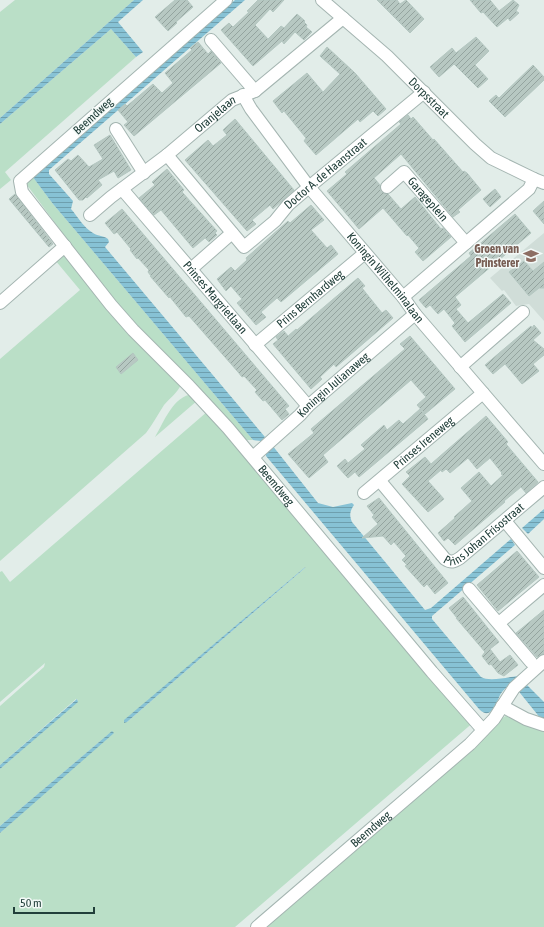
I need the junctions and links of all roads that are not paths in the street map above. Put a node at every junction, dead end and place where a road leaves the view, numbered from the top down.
1 (226, 0) edge
2 (322, 0) edge
3 (343, 18) junction
4 (211, 40) dead end
5 (255, 91) junction
6 (424, 92) junction
7 (243, 95) junction
8 (116, 128) dead end
9 (168, 154) junction
10 (144, 173) junction
11 (539, 181) edge
12 (309, 186) junction
13 (387, 187) dead end
14 (122, 189) junction
15 (90, 215) dead end
16 (232, 233) junction
17 (466, 243) junction
18 (65, 246) junction
19 (365, 253) junction
20 (191, 269) junction
21 (403, 297) junction
22 (0, 303) edge
23 (523, 312) dead end
24 (415, 314) junction
25 (255, 345) junction
26 (460, 367) junction
27 (483, 393) junction
28 (308, 406) junction
29 (539, 449) edge
30 (253, 457) junction
31 (544, 464) edge
32 (380, 480) junction
33 (544, 487) edge
34 (364, 493) dead end
35 (505, 521) junction
36 (544, 568) edge
37 (544, 585) edge
38 (469, 589) dead end
39 (499, 623) junction
40 (544, 661) edge
41 (532, 662) dead end
42 (502, 706) junction
43 (544, 725) edge
44 (483, 730) junction
45 (257, 927) edge

1 - 18 street, Beemdweg
2 - 3 street, Dorpsstraat
3 - 5 street, Oranjelaan
3 - 6 street, Dorpsstraat
4 - 5 street
5 - 7 street, Oranjelaan
6 - 11 street, Dorpsstraat
6 - 12 street, Doctor A. de Haanstraat
7 - 9 street, Oranjelaan
7 - 12 street, Koningin Wilhelminalaan
8 - 10 street
9 - 10 street, Oranjelaan
9 - 16 street
10 - 14 street, Oranjelaan
11 - 17 street
12 - 16 street, Doctor A. de Haanstraat
12 - 19 street, Koningin Wilhelminalaan
13 - 17 street, Garageplein
14 - 15 street, Oranjelaan
14 - 20 street, Prinses Margrietlaan
16 - 20 street
17 - 21 street
18 - 22 street
18 - 30 street, Beemdweg
19 - 21 street, Koningin Wilhelminalaan
19 - 25 street, Prins Bernhardweg
20 - 25 street, Prinses Margrietlaan
21 - 24 street, Koningin Wilhelminalaan
23 - 26 street
24 - 26 street, Koningin Wilhelminalaan
24 - 28 street, Koningin Julianaweg
25 - 28 street, Prinses Margrietlaan
26 - 27 street, Koningin Wilhelminalaan
27 - 29 street, Koningin Wilhelminalaan
27 - 32 street, Prinses Ireneweg
28 - 30 street, Koningin Julianaweg
29 - 31 street, Koningin Wilhelminalaan
30 - 44 street, Beemdweg
32 - 34 street, Prinses Ireneweg
32 - 35 street, Prins Johan Frisostraat
33 - 35 street, Prins Johan Frisostraat
35 - 36 street
37 - 39 street
38 - 39 street
39 - 41 street
40 - 42 street, Beemdweg
42 - 43 street
42 - 44 street, Beemdweg
44 - 45 street, Beemdweg

